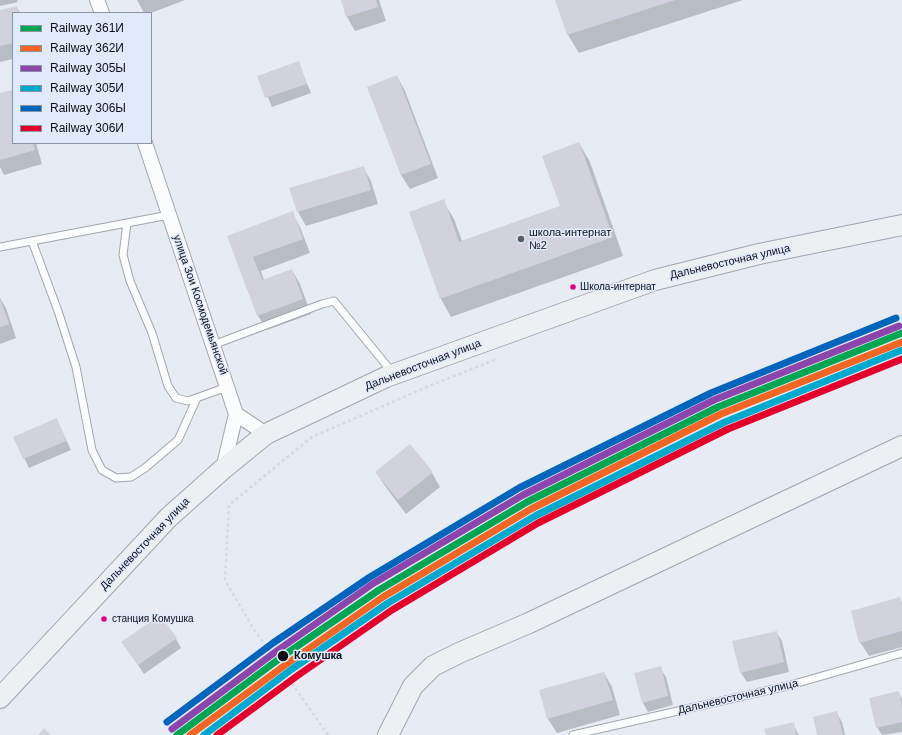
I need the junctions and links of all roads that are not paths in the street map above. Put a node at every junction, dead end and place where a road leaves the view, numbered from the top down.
1 (97, 0) edge
2 (102, 12) edge
3 (145, 144) edge
4 (169, 215) junction
5 (127, 223) junction
6 (902, 225) edge
7 (32, 241) junction
8 (0, 247) edge
9 (213, 345) junction
10 (393, 374) junction
11 (227, 388) junction
12 (197, 398) junction
13 (236, 414) junction
14 (266, 434) junction
15 (902, 446) edge
16 (223, 469) junction
17 (902, 653) edge
18 (0, 698) edge
19 (388, 735) edge
20 (573, 735) edge

1 - 2 street
3 - 4 street, улица Зои Космодемьянской
4 - 5 lane
4 - 9 street, улица Зои Космодемьянской
5 - 7 lane
5 - 12 lane
6 - 10 street, Дальневосточная улица
7 - 8 lane
7 - 12 lane
9 - 10 lane
9 - 11 street, улица Зои Космодемьянской
10 - 14 street, Дальневосточная улица
11 - 12 lane
11 - 13 street, улица Зои Космодемьянской
13 - 14 street
13 - 16 street
14 - 16 street, Дальневосточная улица
15 - 19 street
16 - 18 street, Дальневосточная улица
17 - 20 lane, Дальневосточная улица

